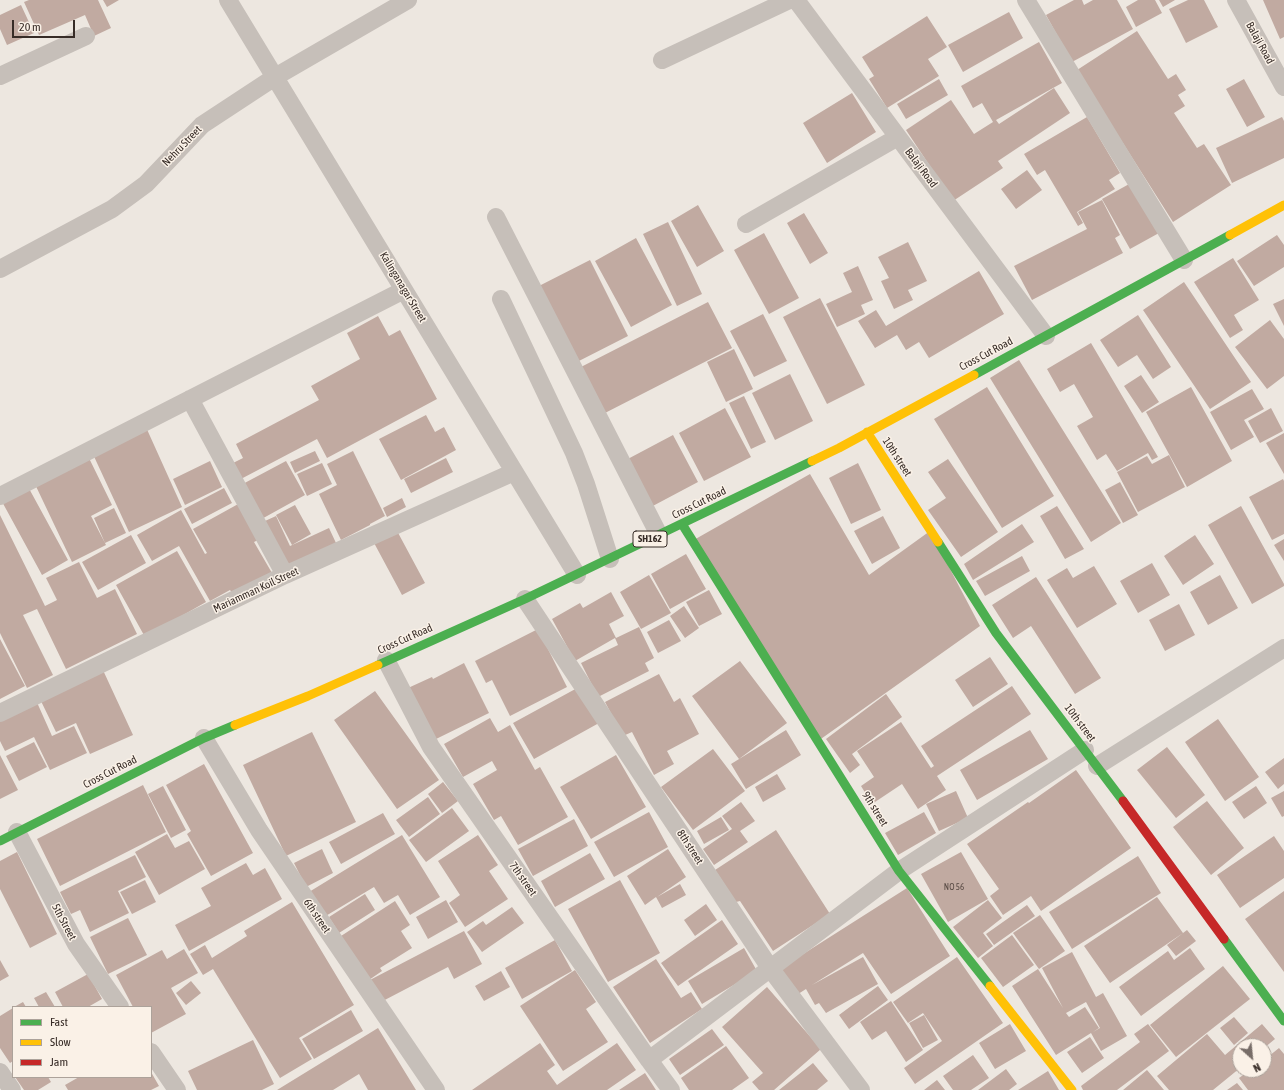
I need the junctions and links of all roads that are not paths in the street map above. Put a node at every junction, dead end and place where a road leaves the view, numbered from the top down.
1 (228, 0) edge
2 (408, 0) edge
3 (789, 0) edge
4 (796, 0) edge
5 (1026, 0) edge
6 (1236, 0) edge
7 (86, 36) dead end
8 (662, 60) dead end
9 (0, 76) edge
10 (275, 77) junction
11 (1284, 87) edge
12 (898, 138) junction
13 (1284, 205) edge
14 (496, 217) dead end
15 (746, 224) dead end
16 (1184, 260) junction
17 (0, 269) edge
18 (404, 290) junction
19 (501, 299) dead end
20 (1046, 336) junction
21 (190, 399) junction
22 (867, 432) junction
23 (514, 472) junction
24 (0, 496) edge
25 (682, 524) junction
26 (658, 535) junction
27 (610, 559) junction
28 (285, 575) junction
29 (576, 575) junction
30 (525, 599) junction
31 (1284, 648) edge
32 (386, 660) junction
33 (0, 713) edge
34 (204, 738) junction
35 (1085, 750) junction
36 (1097, 766) junction
37 (17, 832) junction
38 (0, 841) edge
39 (899, 871) junction
40 (770, 968) junction
41 (119, 1006) edge
42 (1284, 1021) edge
43 (152, 1053) edge
44 (648, 1060) junction
45 (0, 1072) edge
46 (12, 1090) edge
47 (177, 1090) edge
48 (436, 1090) edge
49 (671, 1090) edge
50 (861, 1090) edge
51 (1072, 1090) edge

1 - 10 street, Kalinganagar Street
2 - 10 street, Nehru Street
3 - 8 street
4 - 12 street, Balaji Road
5 - 16 street
6 - 11 street, Balaji Road
7 - 9 street
10 - 17 street, Nehru Street
10 - 18 street, Kalinganagar Street
12 - 15 street
12 - 20 street, Balaji Road
13 - 16 main road, Cross Cut Road / SH162
14 - 26 street
16 - 20 main road, Cross Cut Road / SH162
18 - 21 street
18 - 23 street, Kalinganagar Street
19 - 27 street
20 - 22 main road, Cross Cut Road / SH162
21 - 24 street
21 - 28 street
22 - 25 main road, Cross Cut Road / SH162
22 - 35 main road, 10th street
23 - 28 street, Mariamman Koil Street
23 - 29 street, Kalinganagar Street
25 - 26 main road, Cross Cut Road / SH162
25 - 39 main road, 9th street
26 - 27 main road, Cross Cut Road / SH162
27 - 29 main road, Cross Cut Road / SH162
28 - 33 street, Mariamman Koil Street
29 - 30 main road, Cross Cut Road / SH162
30 - 32 main road, Cross Cut Road / SH162
30 - 40 street, 8th street
31 - 36 street
32 - 34 main road, Cross Cut Road / SH162
32 - 44 street, 7th street
34 - 37 main road, Cross Cut Road / SH162
34 - 48 street, 6th street
35 - 36 main road, 10th street
35 - 39 street
36 - 42 main road, 10th street
37 - 38 main road, Cross Cut Road / SH162
37 - 41 street, 5th Street
39 - 40 street
39 - 51 main road, 9th street
40 - 44 street
40 - 50 street, 8th street
43 - 47 street
44 - 49 street, 7th street
45 - 46 street

